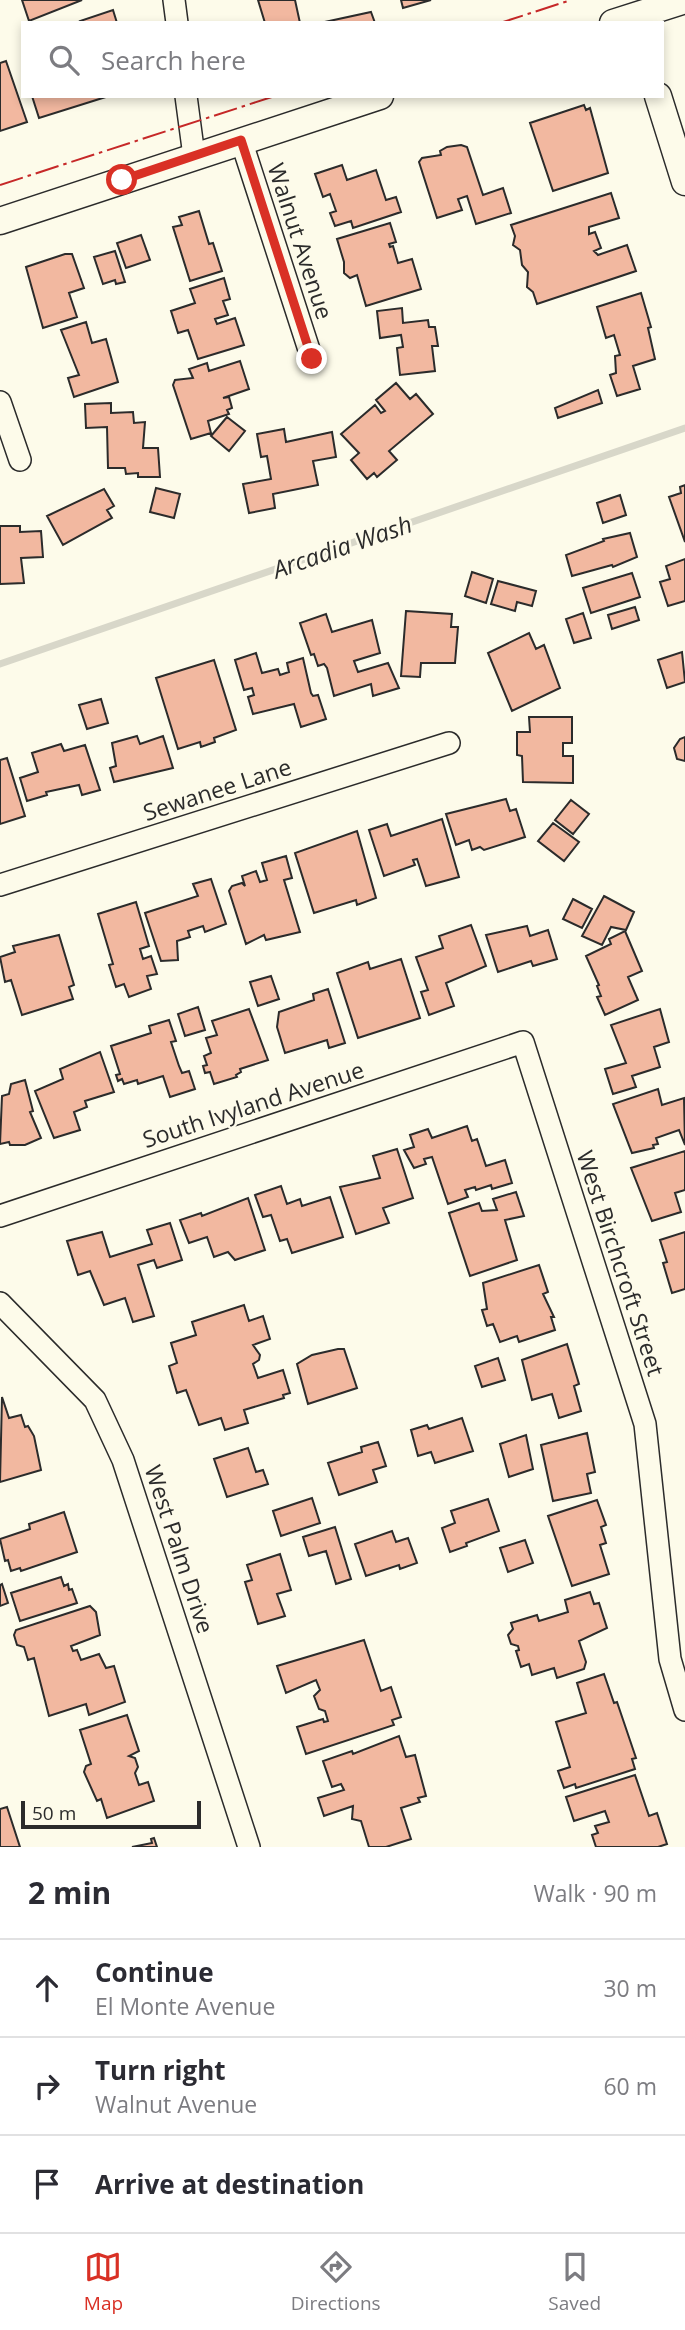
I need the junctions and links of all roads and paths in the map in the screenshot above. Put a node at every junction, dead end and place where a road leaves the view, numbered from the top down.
1 (174, 0) edge
2 (685, 0) edge
3 (643, 12) edge
4 (177, 21) edge
5 (618, 21) edge
6 (186, 98) edge
7 (374, 98) edge
8 (659, 98) edge
9 (241, 140) junction
10 (194, 156) junction
11 (685, 182) edge
12 (0, 221) edge
13 (312, 359) dead end
14 (0, 402) edge
15 (20, 460) dead end
16 (449, 743) dead end
17 (0, 885) edge
18 (523, 1042) joint
19 (0, 1216) edge
20 (0, 1303) edge
21 (685, 1710) edge
22 (249, 1847) edge

1 - 4 street
2 - 3 street
3 - 5 street
6 - 10 street
7 - 9 street
8 - 11 street
9 - 10 street
9 - 13 street, Walnut Avenue
10 - 12 street
14 - 15 street
16 - 17 street, Sewanee Lane
18 - 19 street, South Ivyland Avenue
18 - 21 street, West Birchcroft Street
20 - 22 street, West Palm Drive

